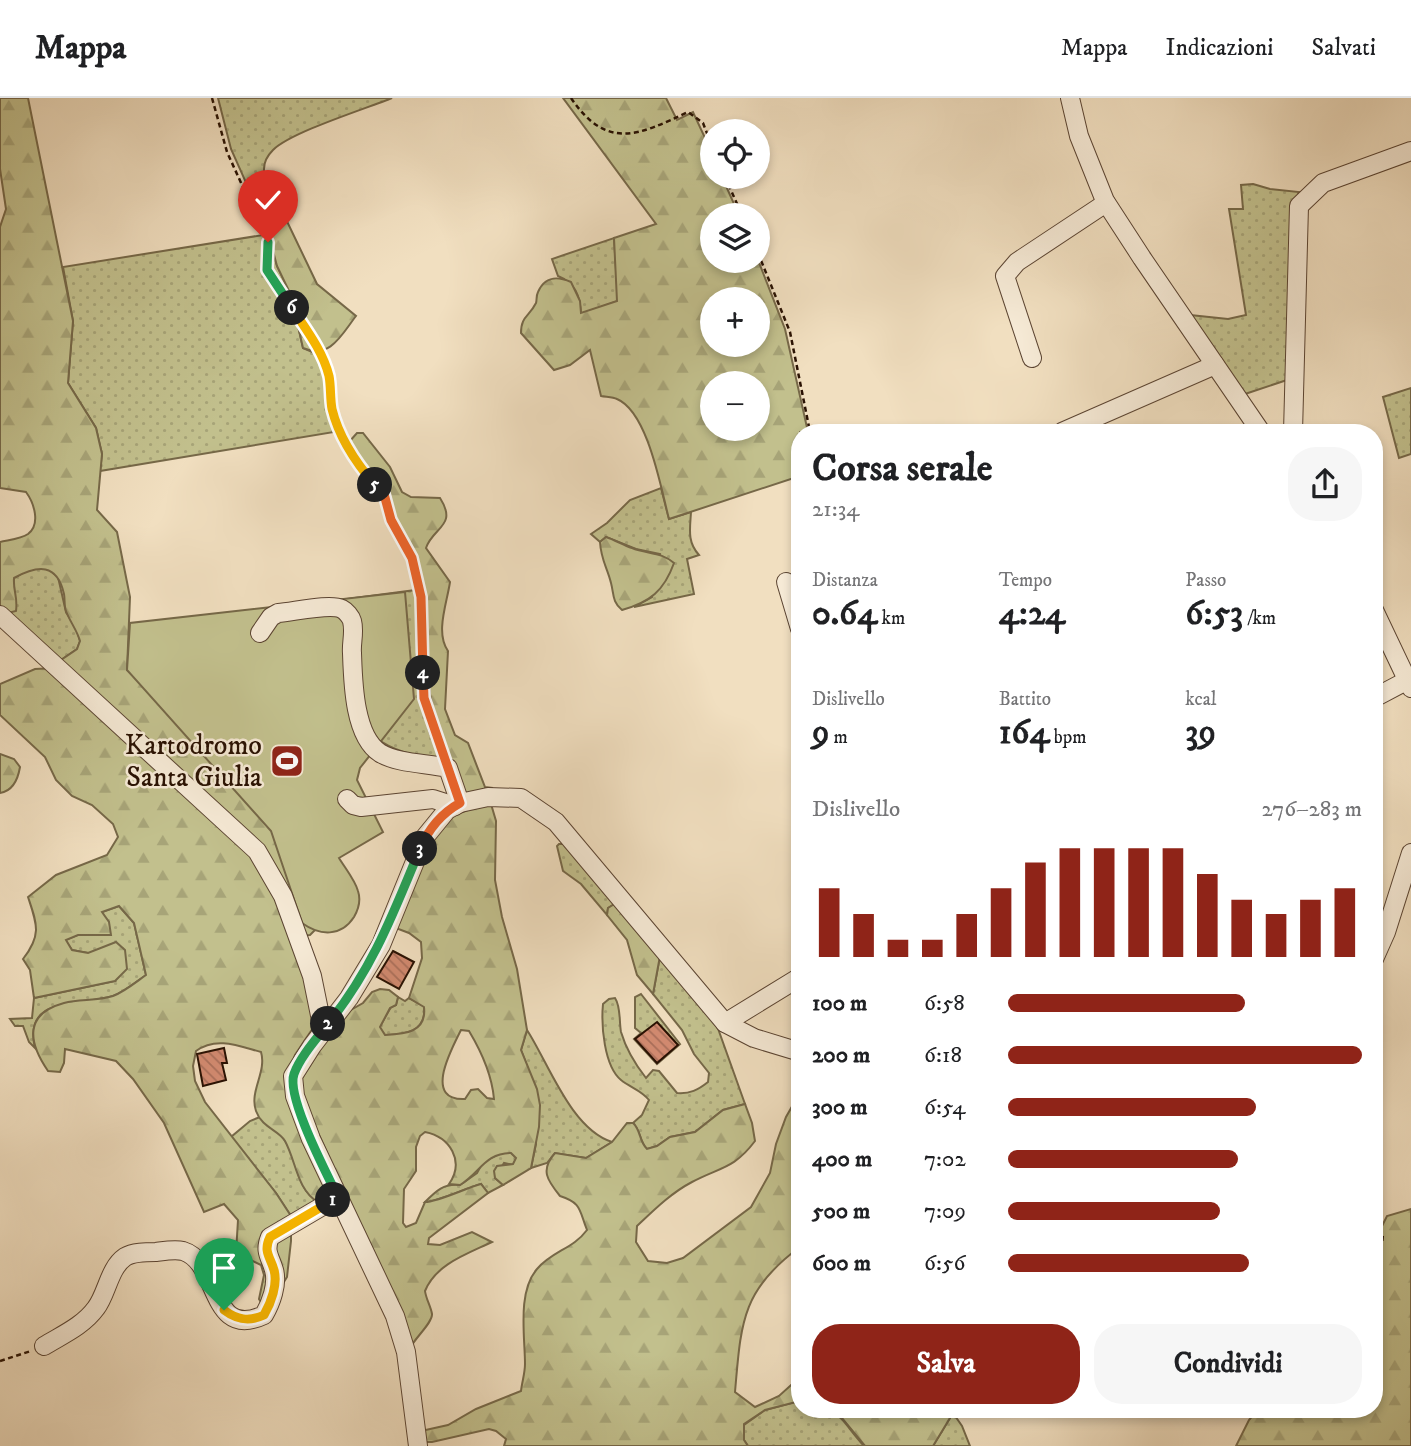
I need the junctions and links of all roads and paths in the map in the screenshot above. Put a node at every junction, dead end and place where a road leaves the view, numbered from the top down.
1 (212, 98) edge
2 (571, 98) edge
3 (1070, 98) edge
4 (700, 121) edge
5 (1411, 151) edge
6 (1106, 203) junction
7 (766, 273) edge
8 (1031, 358) dead end
9 (1215, 365) junction
10 (808, 424) edge
11 (1080, 424) edge
12 (1256, 424) edge
13 (1293, 424) edge
14 (786, 582) dead end
15 (791, 599) edge
16 (0, 615) edge
17 (1383, 629) edge
18 (260, 633) dead end
19 (1409, 684) edge
20 (1383, 694) edge
21 (448, 768) junction
22 (347, 799) dead end
23 (458, 804) junction
24 (1411, 854) edge
25 (1383, 939) edge
26 (791, 983) edge
27 (725, 1023) junction
28 (323, 1030) junction
29 (791, 1049) edge
30 (338, 1197) junction
31 (44, 1346) joint
32 (0, 1361) edge
33 (418, 1446) edge

1 - 21 path
2 - 4 path
3 - 6 street
5 - 13 street
6 - 8 street
6 - 9 street
7 - 10 path
9 - 11 street
9 - 12 street
14 - 15 street
16 - 28 street
17 - 19 street
18 - 21 street
19 - 20 street
21 - 23 street
22 - 23 street
23 - 27 street
23 - 28 street
24 - 25 street
26 - 27 street
27 - 29 street
28 - 30 street
30 - 31 street
30 - 33 street
31 - 32 path

